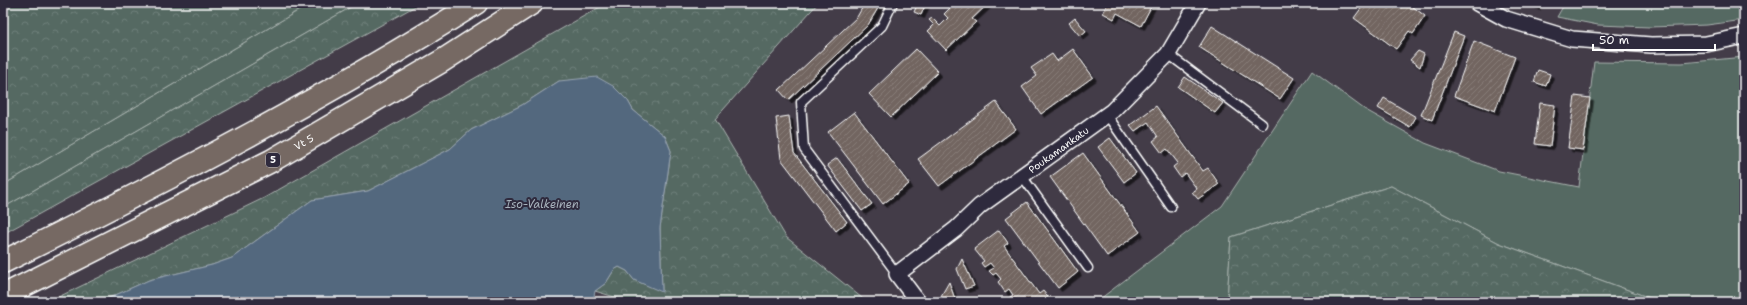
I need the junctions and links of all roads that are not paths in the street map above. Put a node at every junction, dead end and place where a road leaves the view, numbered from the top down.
1 (476, 3) edge
2 (532, 3) edge
3 (893, 3) edge
4 (1198, 3) edge
5 (1477, 3) edge
6 (1744, 36) edge
7 (1168, 54) junction
8 (1107, 115) junction
9 (1262, 124) dead end
10 (1022, 176) junction
11 (1171, 207) dead end
12 (3, 262) edge
13 (1088, 268) dead end
14 (897, 274) junction
15 (3, 296) edge
16 (918, 302) edge

1 - 12 highway
2 - 15 highway, Vt 5 / 5
3 - 14 lane
4 - 7 street, Poukamankatu
5 - 6 street
7 - 8 street, Poukamankatu
7 - 9 lane
8 - 10 street, Poukamankatu
8 - 11 lane
10 - 13 lane
10 - 14 street, Poukamankatu
14 - 16 street

